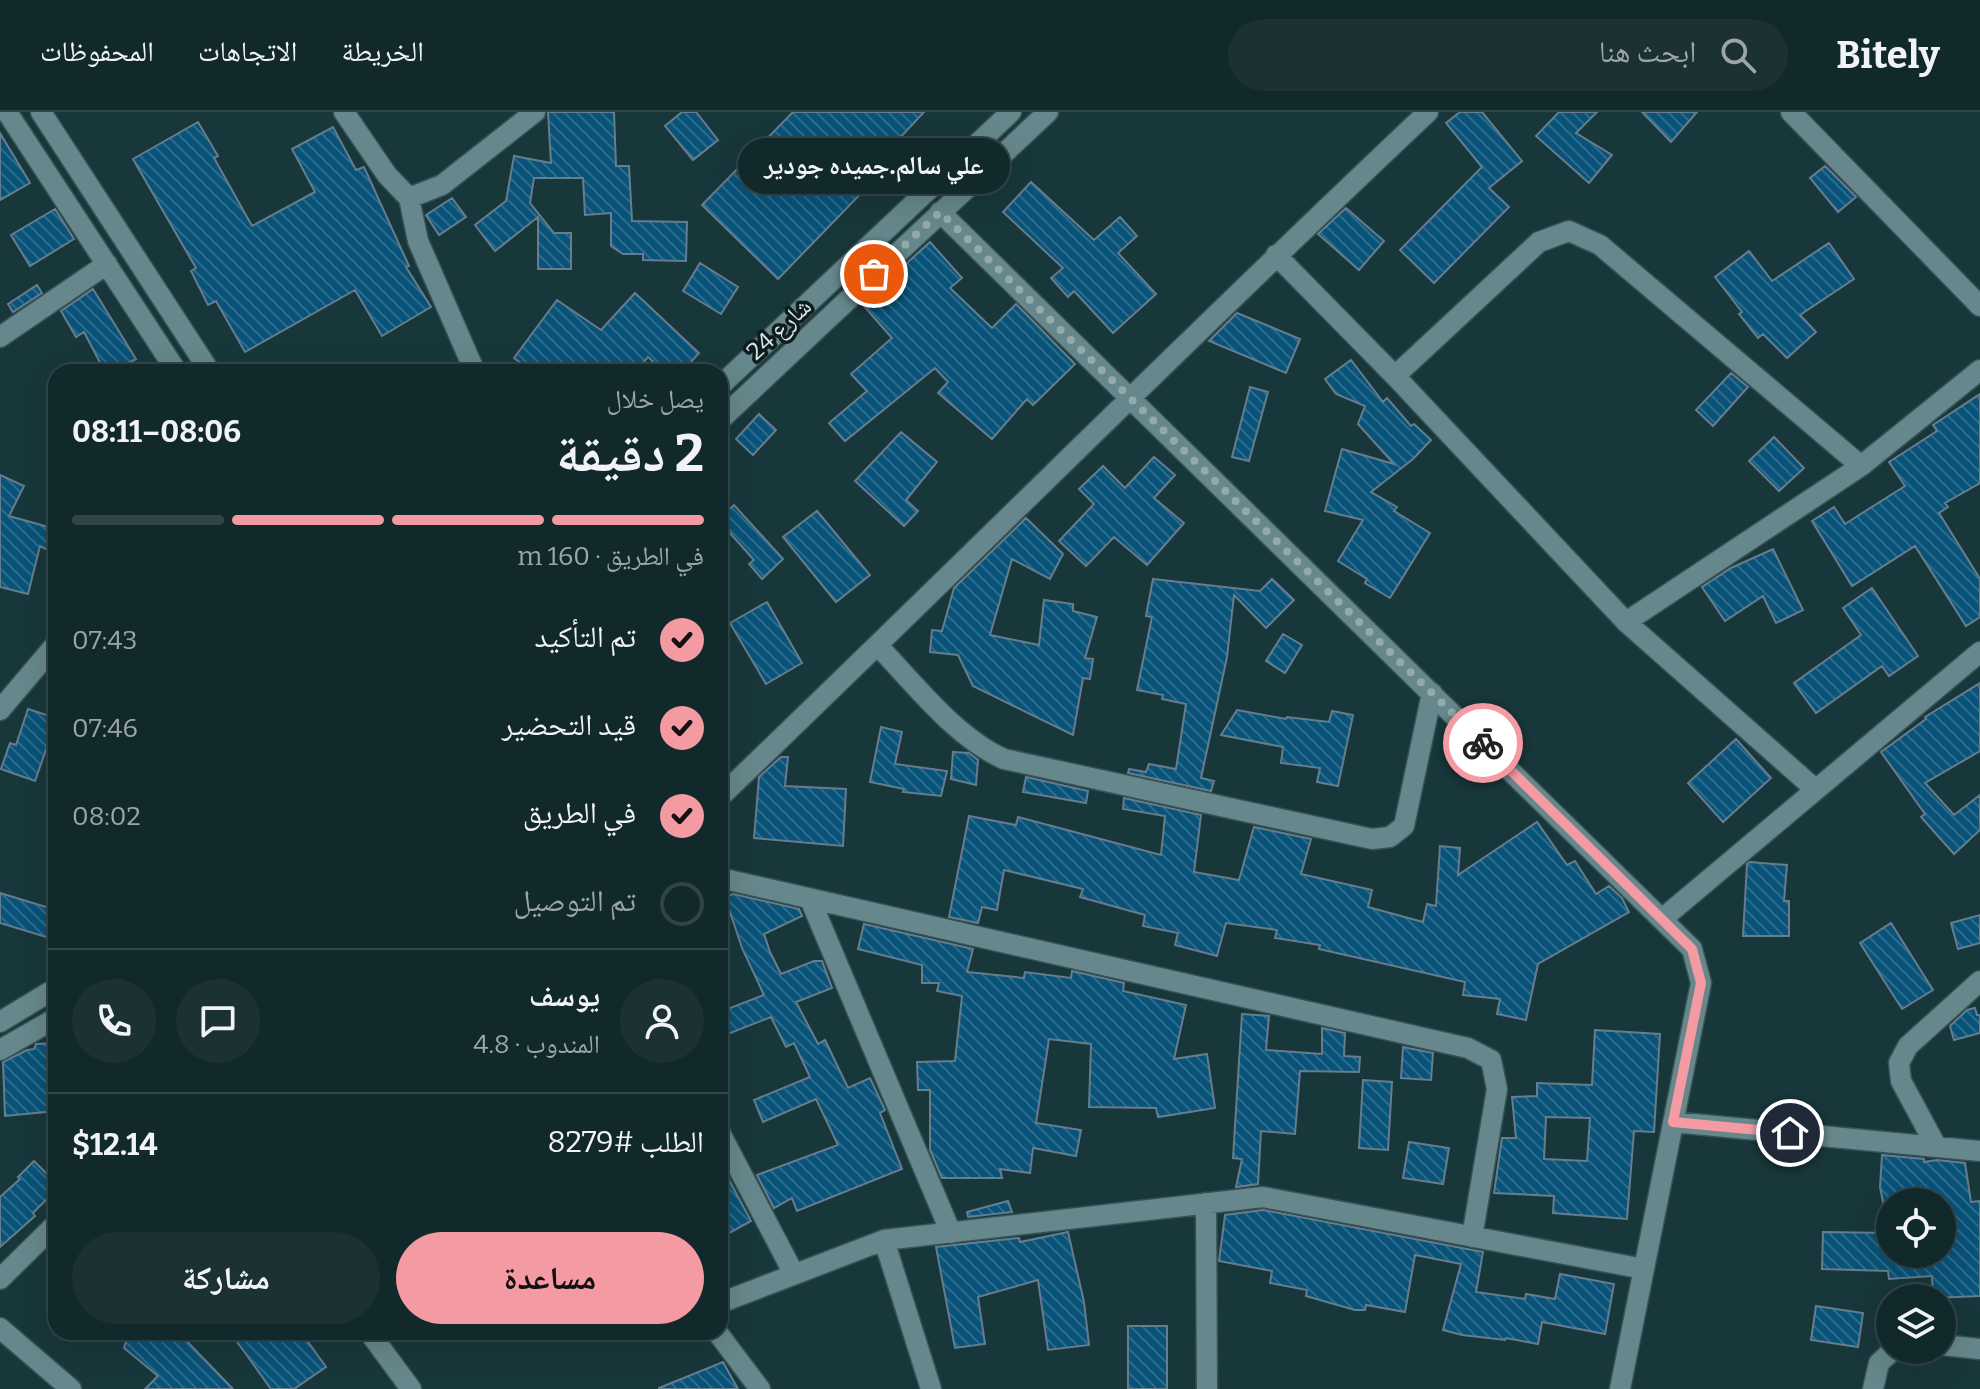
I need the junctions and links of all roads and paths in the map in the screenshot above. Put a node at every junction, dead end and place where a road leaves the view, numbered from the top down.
1 (7, 112) edge
2 (41, 112) edge
3 (344, 112) edge
4 (535, 112) edge
5 (1011, 112) edge
6 (1048, 112) edge
7 (1428, 112) edge
8 (1791, 112) edge
9 (409, 198) junction
10 (940, 212) junction
11 (1276, 255) junction
12 (107, 264) junction
13 (1980, 306) edge
14 (0, 337) edge
15 (172, 364) edge
16 (205, 364) edge
17 (472, 364) edge
18 (1980, 370) edge
19 (1395, 376) junction
20 (728, 378) edge
21 (1130, 397) junction
22 (728, 412) edge
23 (1861, 466) junction
24 (1626, 622) junction
25 (878, 646) junction
26 (1980, 652) edge
27 (48, 653) edge
28 (1432, 693) junction
29 (0, 710) edge
30 (728, 789) edge
31 (1816, 790) junction
32 (728, 880) edge
33 (810, 899) junction
34 (1662, 919) junction
35 (1980, 981) edge
36 (48, 993) edge
37 (0, 1022) edge
38 (48, 1023) edge
39 (0, 1050) edge
40 (1673, 1122) junction
41 (1936, 1146) junction
42 (728, 1148) edge
43 (1980, 1151) edge
44 (1206, 1203) junction
45 (48, 1232) edge
46 (951, 1233) junction
47 (1472, 1237) junction
48 (884, 1240) junction
49 (1644, 1269) junction
50 (794, 1274) junction
51 (0, 1279) edge
52 (728, 1300) edge
53 (0, 1328) edge
54 (375, 1340) edge
55 (723, 1340) edge
56 (1956, 1346) edge
57 (1980, 1349) edge
58 (1879, 1364) edge
59 (410, 1388) edge
60 (71, 1389) edge
61 (760, 1389) edge
62 (931, 1389) edge
63 (1207, 1389) edge
64 (1620, 1389) edge
65 (1873, 1389) edge

1 - 12 street
2 - 16 street
3 - 9 street
4 - 9 street
5 - 20 street, شارع 24
6 - 10 street, شارع 24
7 - 11 street
8 - 13 street
9 - 17 street
10 - 21 street
10 - 22 street, شارع 24
11 - 19 street
11 - 21 street
12 - 14 street
12 - 15 street
18 - 23 street
19 - 23 street
19 - 24 street
21 - 25 street
21 - 28 street
23 - 24 street
24 - 31 street
25 - 28 street
25 - 30 street
26 - 31 street
27 - 29 street
28 - 34 street
31 - 34 street
32 - 33 street
33 - 46 street
33 - 47 street
34 - 40 street
35 - 41 street
36 - 37 street
38 - 39 street
40 - 41 street
40 - 49 street
41 - 43 street
42 - 50 street
44 - 46 street
44 - 47 street
44 - 63 street
45 - 51 street
46 - 48 street
47 - 49 street
48 - 50 street
48 - 62 street
49 - 64 street
50 - 52 street
53 - 60 street
54 - 59 street
55 - 61 street
56 - 57 street
58 - 65 street

